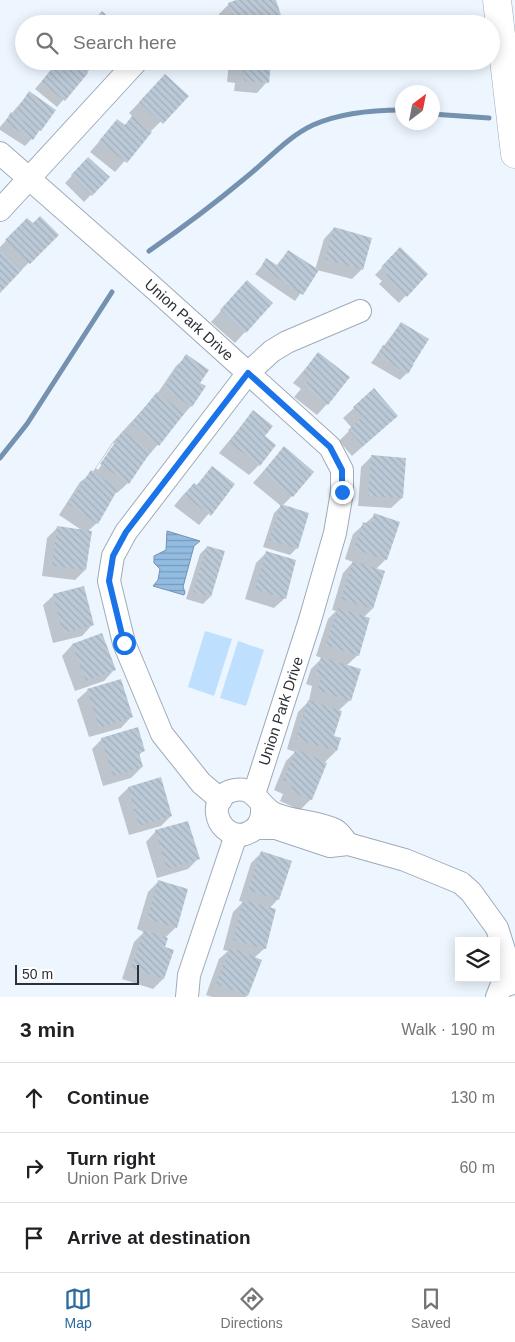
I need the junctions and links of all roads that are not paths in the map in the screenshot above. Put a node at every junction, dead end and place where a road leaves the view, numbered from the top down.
1 (497, 0) edge
2 (499, 15) edge
3 (500, 26) edge
4 (129, 70) edge
5 (0, 153) edge
6 (515, 154) edge
7 (29, 179) junction
8 (0, 210) edge
9 (360, 311) dead end
10 (248, 373) junction
11 (221, 800) junction
12 (258, 810) junction
13 (236, 835) junction
14 (507, 987) edge
15 (187, 997) edge

1 - 2 main road
3 - 6 main road
4 - 7 street
5 - 7 street, Union Park Drive
7 - 8 street
7 - 10 street, Union Park Drive
9 - 10 street
10 - 11 street
10 - 12 street, Union Park Drive
11 - 12 street
11 - 13 street
12 - 13 street
12 - 14 street
13 - 15 street

